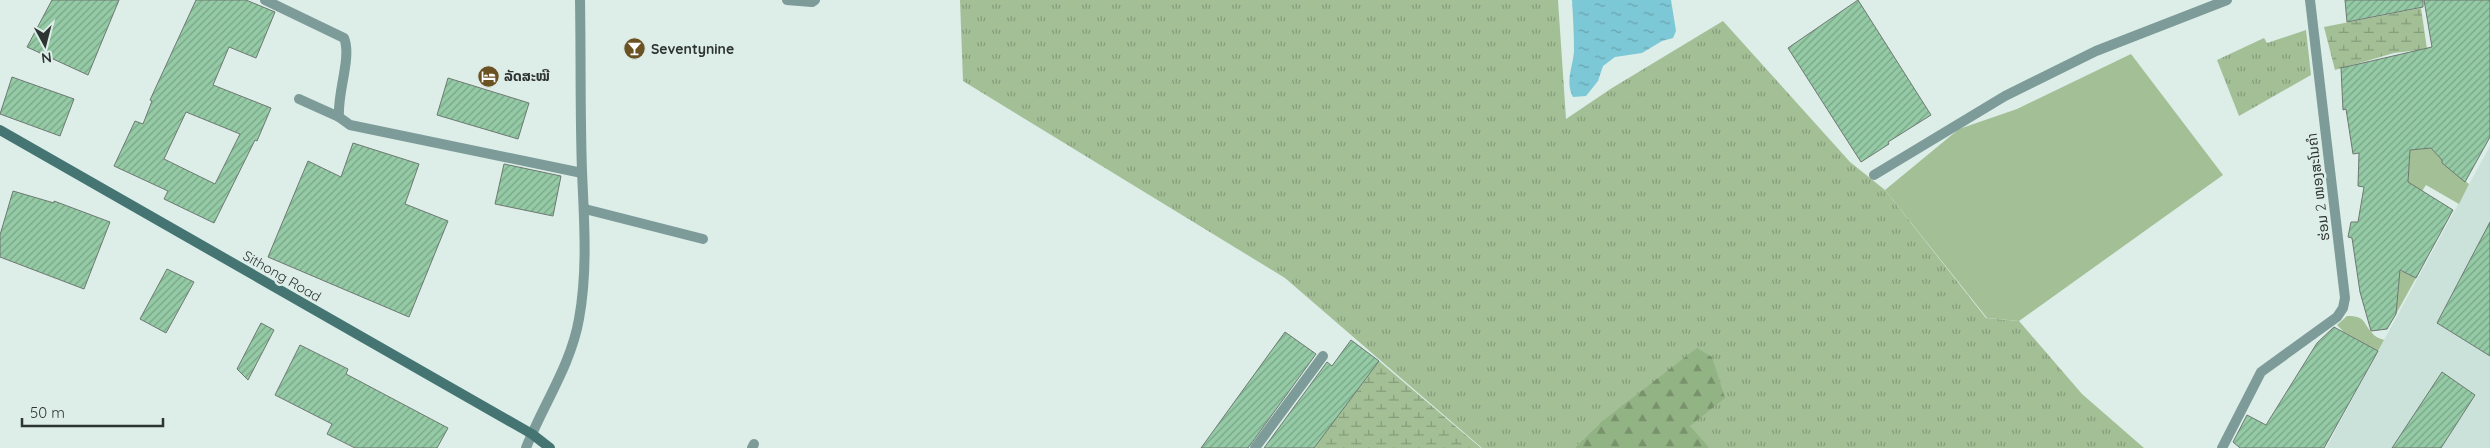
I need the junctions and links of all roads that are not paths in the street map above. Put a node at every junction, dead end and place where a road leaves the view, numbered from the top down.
1 (265, 0) edge
2 (580, 0) edge
3 (787, 0) edge
4 (815, 0) edge
5 (2227, 0) edge
6 (2310, 0) edge
7 (299, 99) dead end
8 (340, 117) junction
9 (0, 130) edge
10 (582, 173) junction
11 (1874, 175) dead end
12 (585, 209) junction
13 (703, 239) dead end
14 (1324, 356) dead end
15 (532, 434) junction
16 (526, 448) edge
17 (550, 448) edge
18 (1255, 448) edge
19 (2222, 448) edge

1 - 8 street
2 - 10 street
3 - 4 street
5 - 11 street
6 - 19 street, ຮ່ອມ 2 ໜອງສະໂນຄໍາ
7 - 8 street
8 - 10 street
9 - 15 main road, Sithong Road
10 - 12 street
12 - 13 street
12 - 15 street
14 - 18 street
15 - 16 street
15 - 17 main road, Sithong Road

